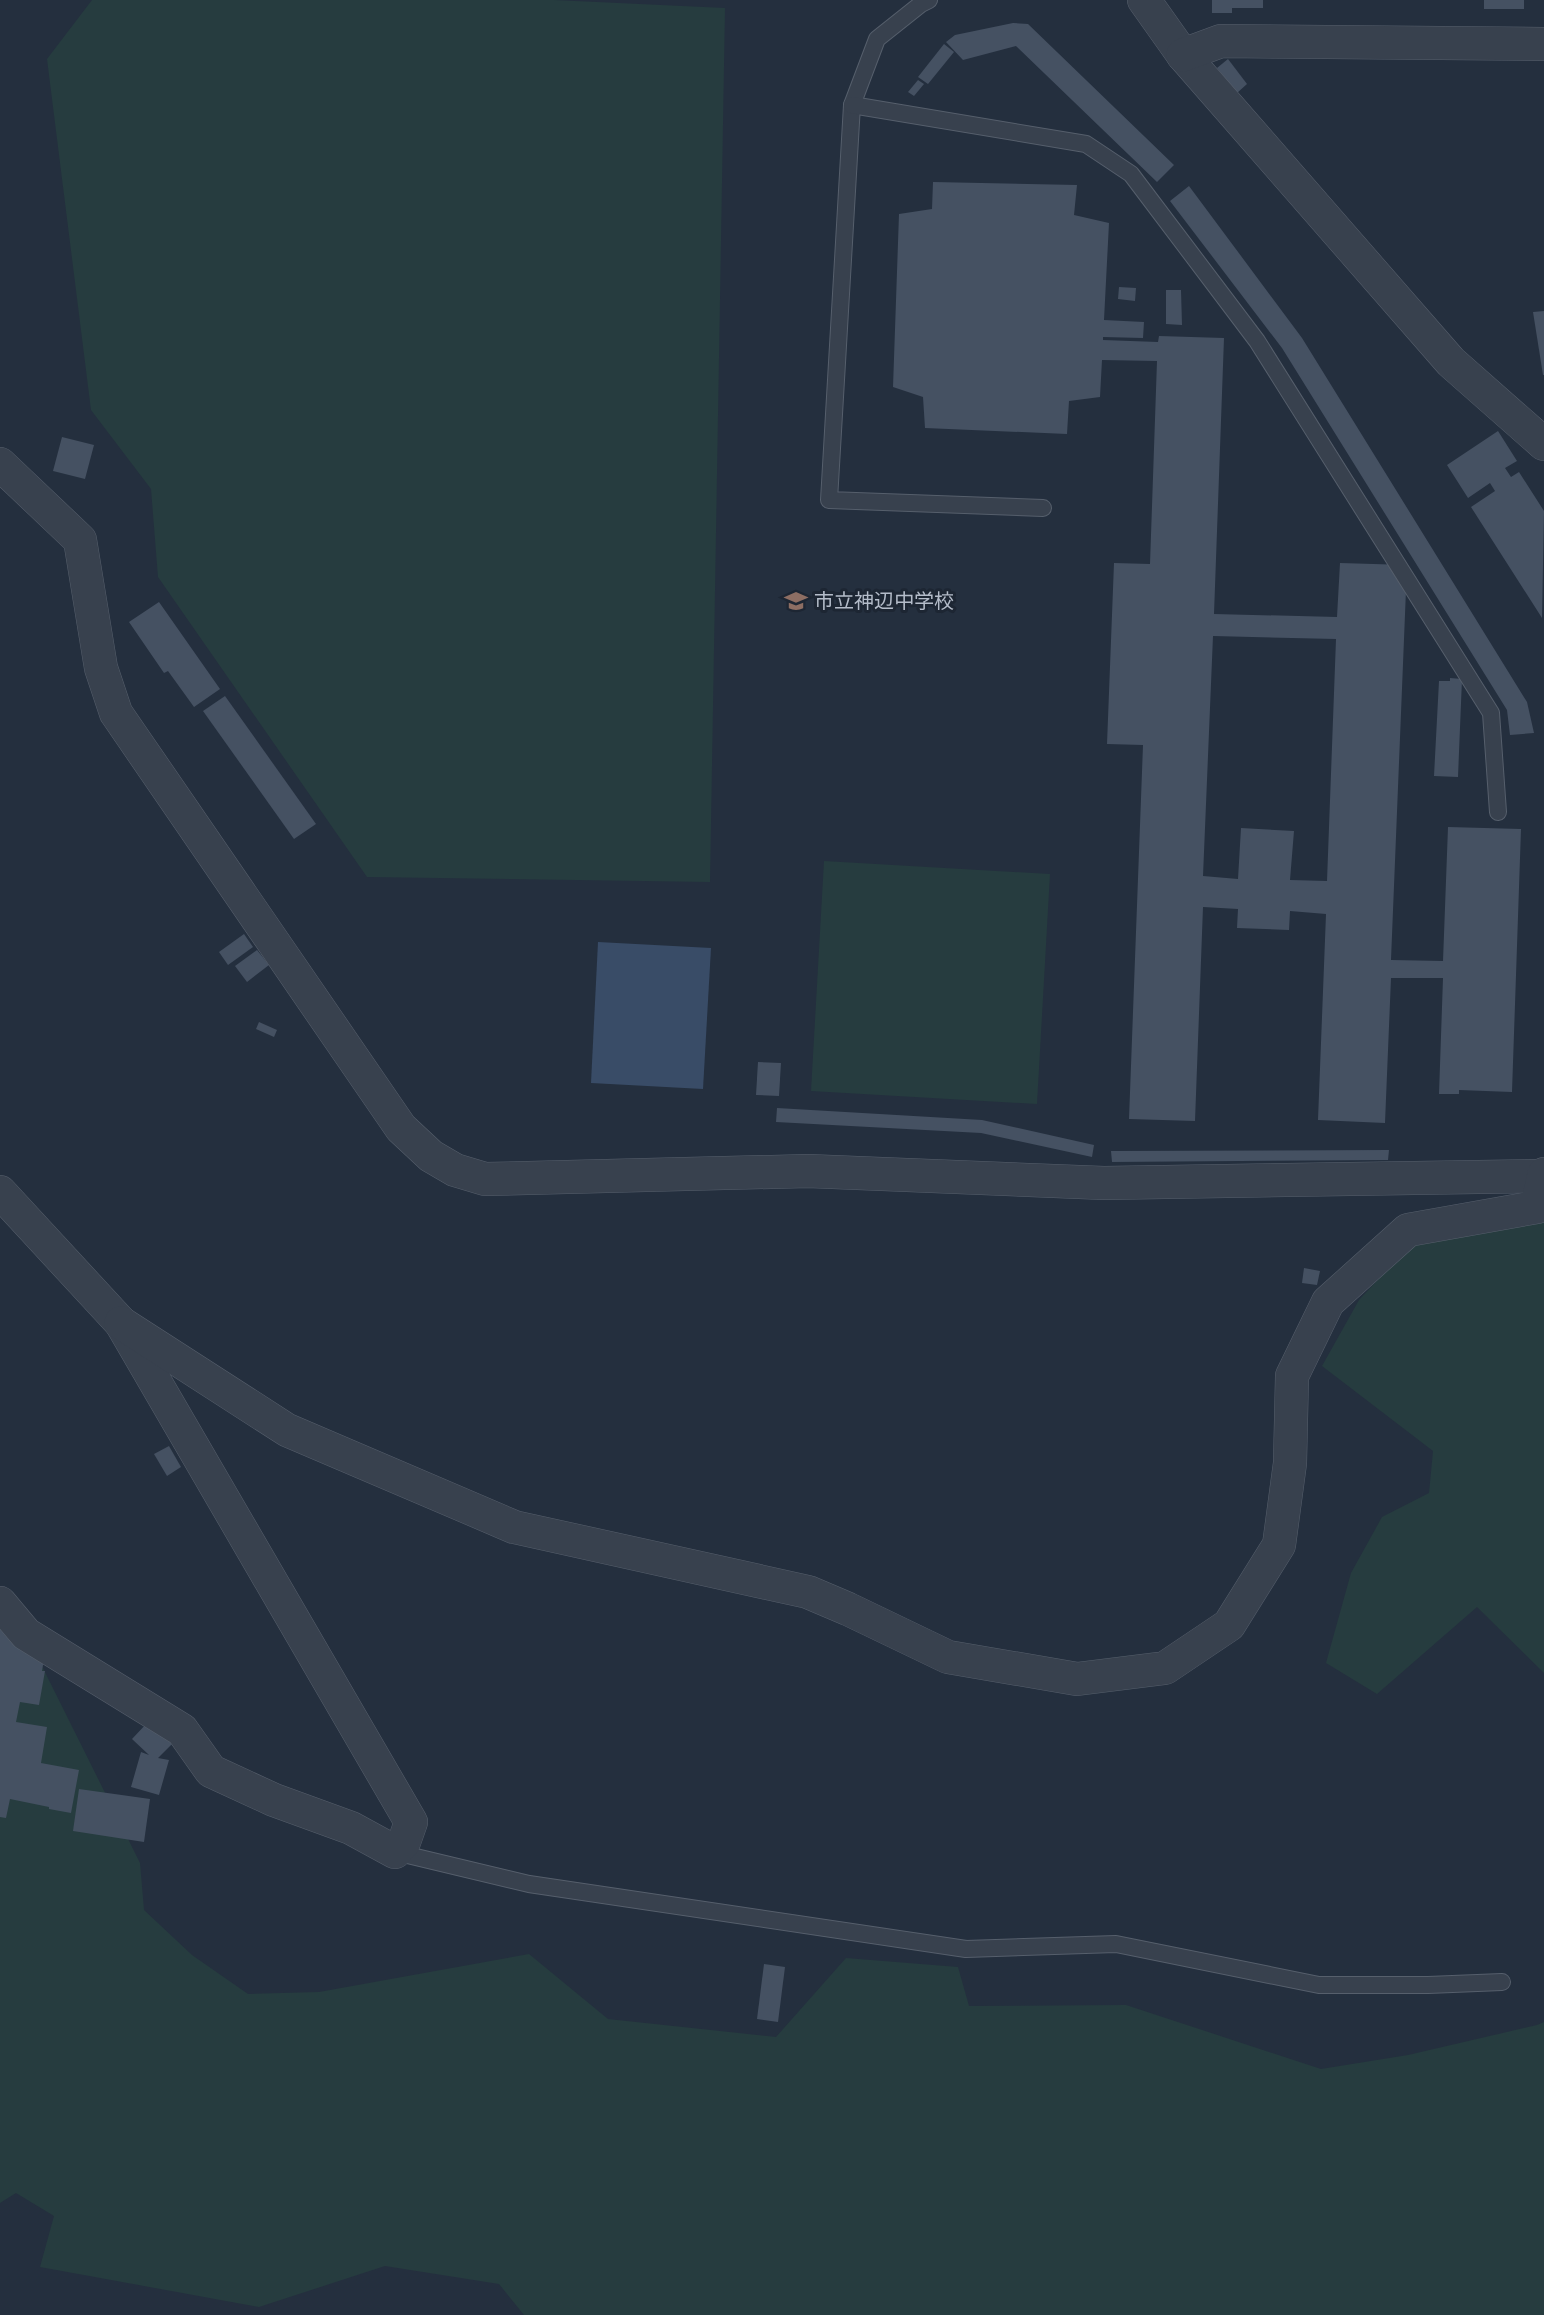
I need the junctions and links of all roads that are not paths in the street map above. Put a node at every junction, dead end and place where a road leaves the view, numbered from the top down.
1 (929, 0) edge
2 (1144, 0) edge
3 (1544, 44) edge
4 (1184, 55) junction
5 (852, 105) junction
6 (1544, 444) edge
7 (0, 464) edge
8 (1043, 508) dead end
9 (1498, 812) dead end
10 (1544, 1175) edge
11 (0, 1192) edge
12 (121, 1323) junction
13 (0, 1602) edge
14 (395, 1852) junction
15 (1502, 1982) dead end

1 - 5 lane
2 - 4 street
3 - 4 street
4 - 6 street
5 - 8 lane
5 - 9 lane
7 - 10 street
10 - 12 street
11 - 12 street
12 - 14 street
13 - 14 street
14 - 15 lane

